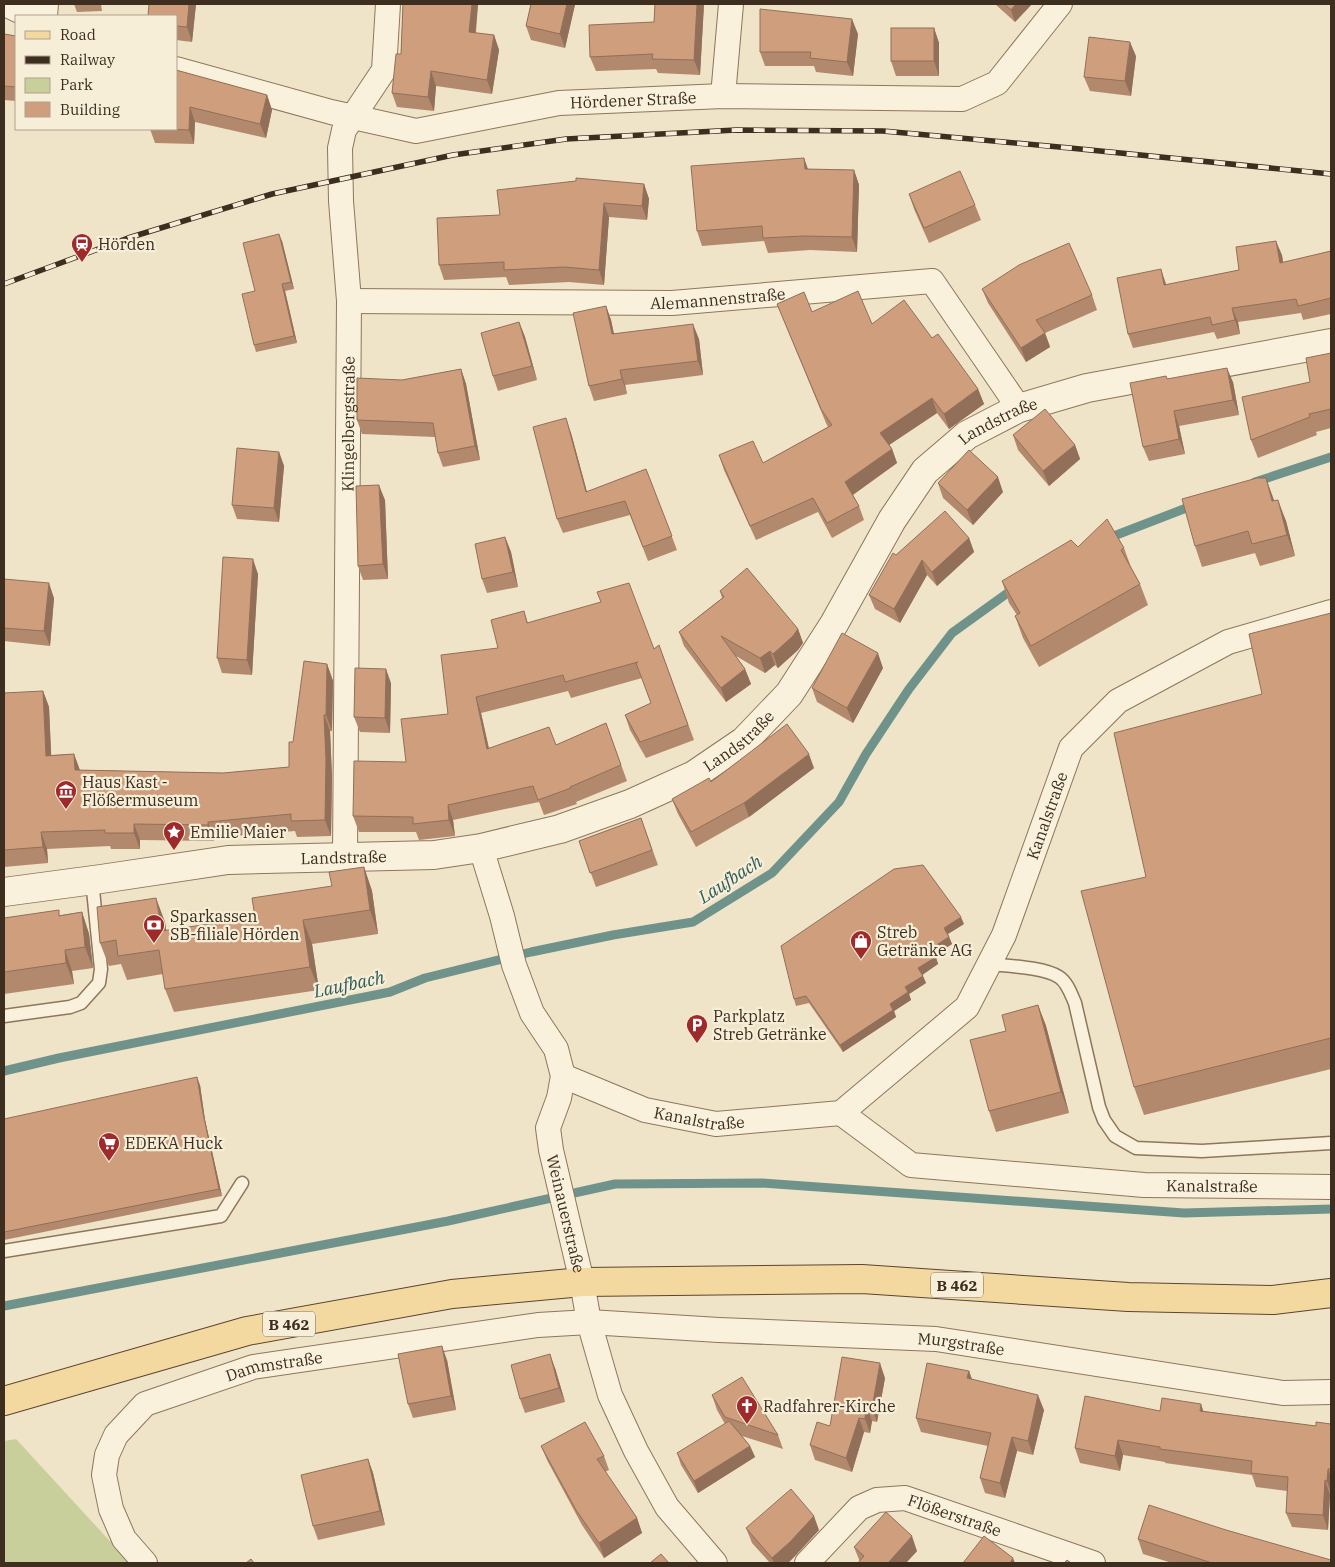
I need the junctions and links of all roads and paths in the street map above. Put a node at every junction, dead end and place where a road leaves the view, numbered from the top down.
1 (6, 4) edge
2 (388, 4) edge
3 (730, 4) edge
4 (1060, 4) edge
5 (28, 15) edge
6 (178, 70) edge
7 (723, 96) junction
8 (352, 116) junction
9 (349, 301) junction
10 (1331, 342) edge
11 (1019, 408) junction
12 (1331, 612) edge
13 (481, 848) junction
14 (345, 856) junction
15 (92, 880) junction
16 (4, 892) edge
17 (989, 964) junction
18 (4, 1016) edge
19 (563, 1076) junction
20 (841, 1113) junction
21 (1331, 1143) edge
22 (242, 1183) dead end
23 (1331, 1187) edge
24 (4, 1251) edge
25 (582, 1282) junction
26 (1331, 1293) edge
27 (589, 1322) junction
28 (1331, 1392) edge
29 (4, 1401) edge
30 (145, 1563) edge
31 (715, 1563) edge
32 (807, 1563) edge
33 (1093, 1563) edge

1 - 5 street
2 - 8 street, Klingelbergstraße
3 - 7 street
4 - 7 street, Hördener Straße
6 - 8 street, Hördener Straße
7 - 8 street, Hördener Straße
8 - 9 street, Klingelbergstraße
9 - 11 street, Alemannenstraße
9 - 14 street, Klingelbergstraße
10 - 11 street, Landstraße
11 - 13 street, Landstraße
12 - 17 street, Kanalstraße
13 - 14 street, Landstraße
13 - 19 street, Weinauerstraße
14 - 15 street, Landstraße
15 - 16 street, Landstraße
15 - 18 lane
17 - 20 street, Kanalstraße
17 - 21 lane
19 - 20 street, Kanalstraße
19 - 25 street, Weinauerstraße
20 - 23 street, Kanalstraße
22 - 24 lane
25 - 26 main road, B 462
25 - 27 street, Weinauerstraße
25 - 29 main road, B 462
27 - 28 street, Murgstraße
27 - 30 street, Dammstraße
27 - 31 street, Weinauerstraße
32 - 33 street, Flößerstraße

